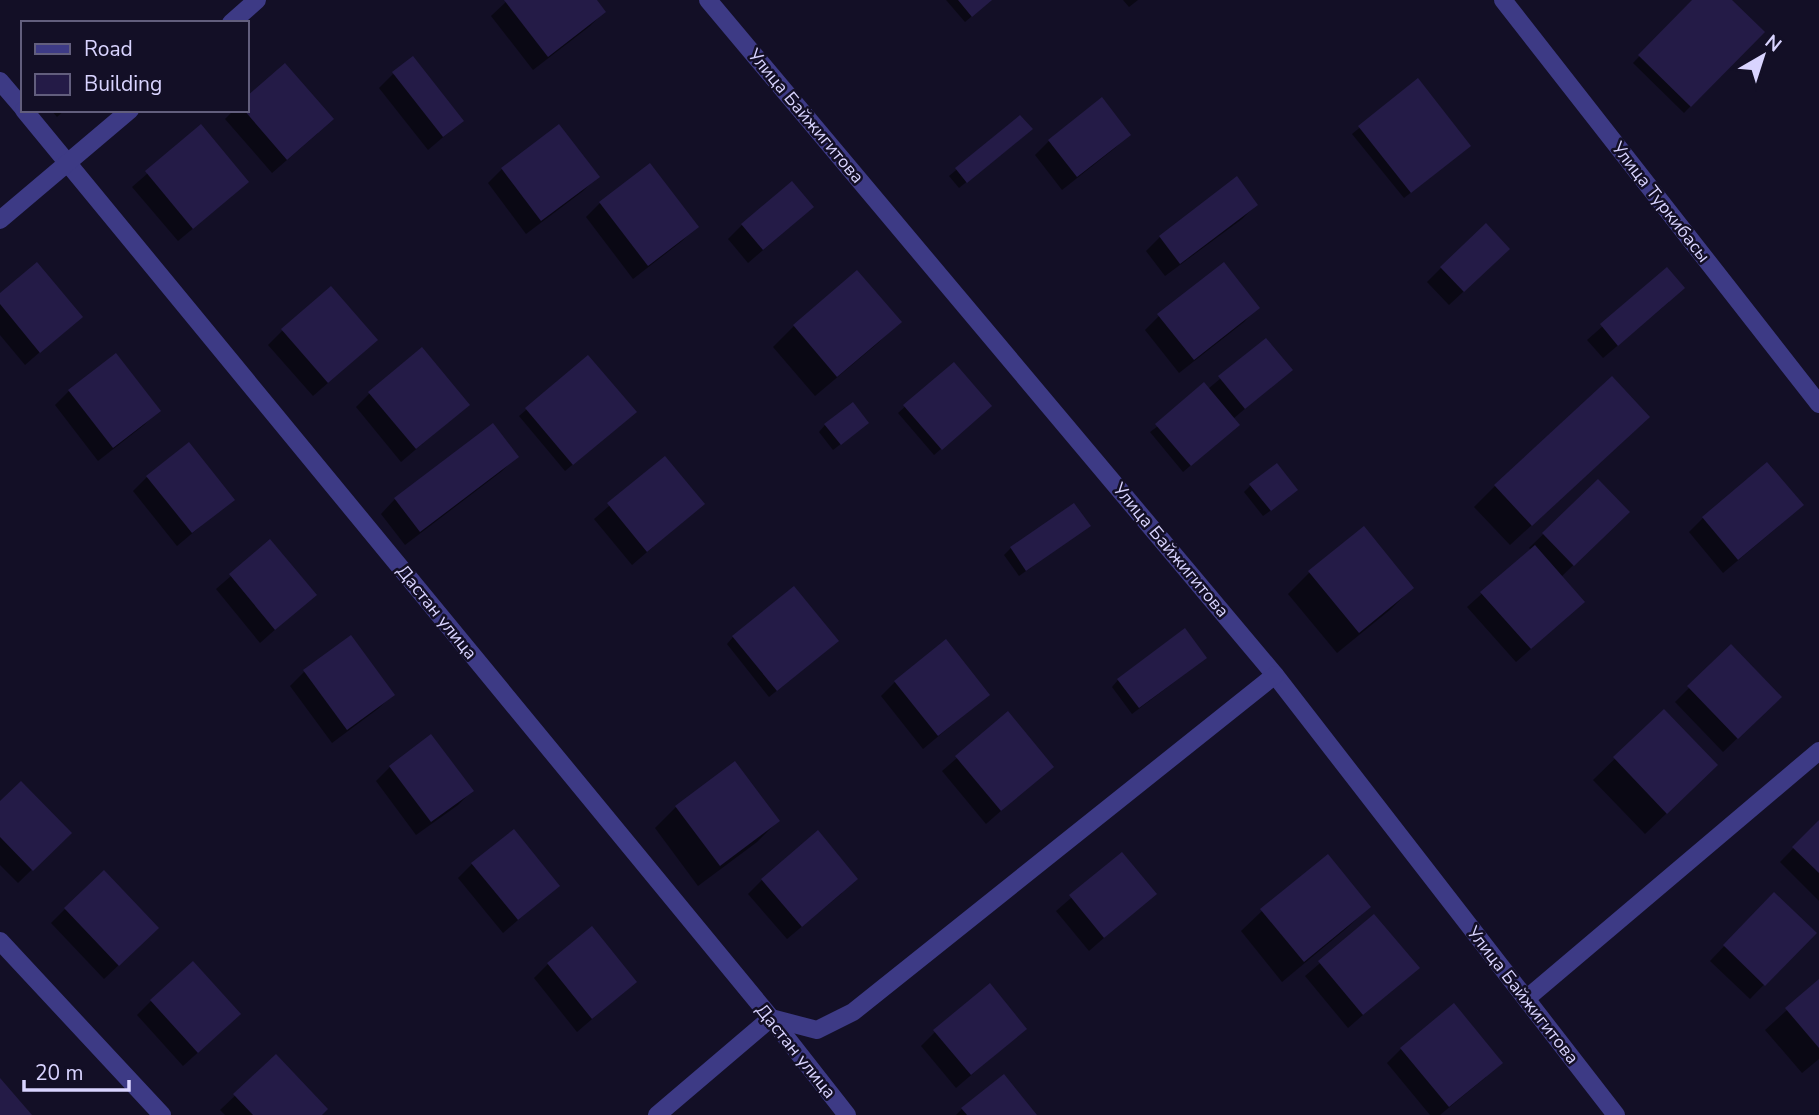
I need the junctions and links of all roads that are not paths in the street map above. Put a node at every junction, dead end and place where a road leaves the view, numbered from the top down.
1 (257, 0) edge
2 (708, 0) edge
3 (1503, 0) edge
4 (233, 21) edge
5 (0, 81) edge
6 (21, 106) edge
7 (26, 112) edge
8 (128, 112) edge
9 (69, 163) junction
10 (0, 220) edge
11 (1819, 404) edge
12 (1275, 675) junction
13 (1819, 751) edge
14 (0, 941) edge
15 (1526, 999) junction
16 (771, 1018) junction
17 (162, 1115) edge
18 (657, 1115) edge
19 (847, 1115) edge
20 (1616, 1115) edge

1 - 4 street
2 - 12 street, Улица Байжигитова
3 - 11 street, Улица Туркибасы
5 - 6 street, Дастан улица
7 - 9 street, Дастан улица
8 - 9 street
9 - 10 street
9 - 16 street, Дастан улица
12 - 15 street, Улица Байжигитова
12 - 16 street
13 - 15 street
14 - 17 street
15 - 20 street, Улица Байжигитова
16 - 18 street
16 - 19 street, Дастан улица

